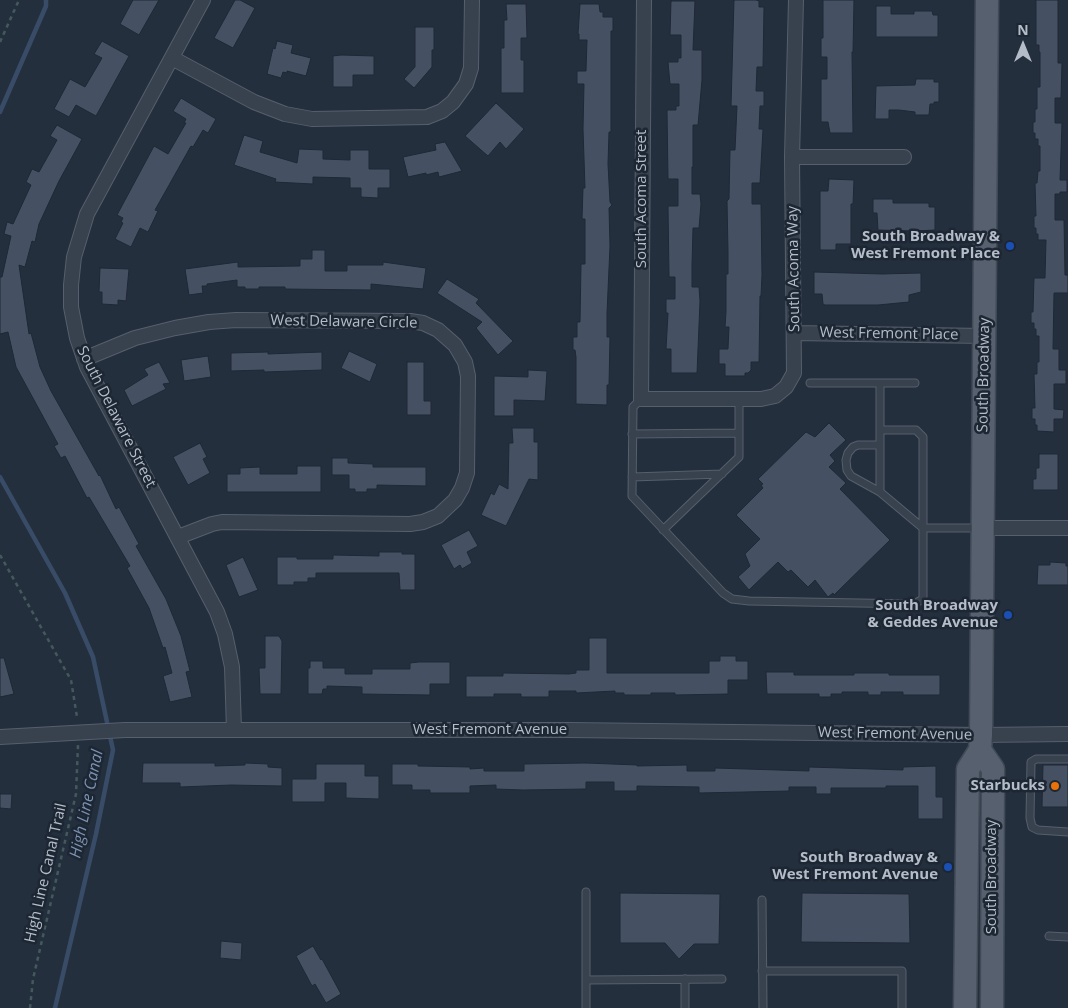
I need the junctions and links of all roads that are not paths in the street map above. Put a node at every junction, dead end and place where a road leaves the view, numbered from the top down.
1 (203, 0) edge
2 (472, 0) edge
3 (644, 0) edge
4 (796, 0) edge
5 (987, 0) edge
6 (172, 58) junction
7 (792, 157) junction
8 (904, 157) dead end
9 (794, 333) junction
10 (984, 336) junction
11 (84, 359) junction
12 (810, 382) dead end
13 (880, 383) junction
14 (915, 383) dead end
15 (641, 399) junction
16 (739, 399) junction
17 (880, 430) junction
18 (739, 433) junction
19 (632, 434) junction
20 (880, 445) junction
21 (722, 474) junction
22 (632, 477) junction
23 (880, 492) junction
24 (922, 528) junction
25 (982, 528) junction
26 (1068, 528) edge
27 (664, 530) junction
28 (178, 538) junction
29 (234, 730) junction
30 (1068, 734) edge
31 (0, 737) edge
32 (980, 742) junction
33 (1068, 759) edge
34 (1068, 832) edge
35 (586, 892) dead end
36 (762, 900) dead end
37 (1049, 936) dead end
38 (1068, 937) edge
39 (762, 971) junction
40 (684, 979) junction
41 (722, 979) dead end
42 (586, 980) junction
43 (586, 1008) edge
44 (685, 1008) edge
45 (763, 1008) edge
46 (902, 1008) edge
47 (965, 1008) edge
48 (992, 1008) edge

1 - 6 street, South Delaware Street
2 - 6 street
3 - 15 street, South Acoma Street
4 - 7 street, South Acoma Way
5 - 10 main road, South Broadway
6 - 11 street, South Delaware Street
7 - 8 street
7 - 9 street, South Acoma Way
9 - 10 street, West Fremont Place
9 - 16 street, South Acoma Way
10 - 25 main road, South Broadway
11 - 28 street, South Delaware Street
11 - 28 street, West Delaware Circle
12 - 13 lane
13 - 14 lane
13 - 17 lane
15 - 16 street, South Acoma Way
15 - 19 lane
16 - 18 lane
17 - 20 lane
17 - 24 lane
18 - 19 lane
18 - 21 lane
19 - 22 lane
20 - 23 lane
20 - 23 lane
21 - 22 lane
21 - 27 lane
22 - 27 lane
23 - 24 lane
24 - 25 lane
24 - 27 lane
25 - 26 street
25 - 32 main road, South Broadway
28 - 29 street, South Delaware Street
29 - 31 street, West Fremont Avenue
29 - 32 street, West Fremont Avenue
30 - 32 street, West Fremont Avenue
32 - 47 main road, South Broadway
32 - 48 main road, South Broadway
33 - 34 lane
35 - 42 lane
36 - 39 lane
37 - 38 lane
39 - 45 lane
39 - 46 lane
40 - 41 lane
40 - 42 lane
40 - 44 lane
42 - 43 lane

